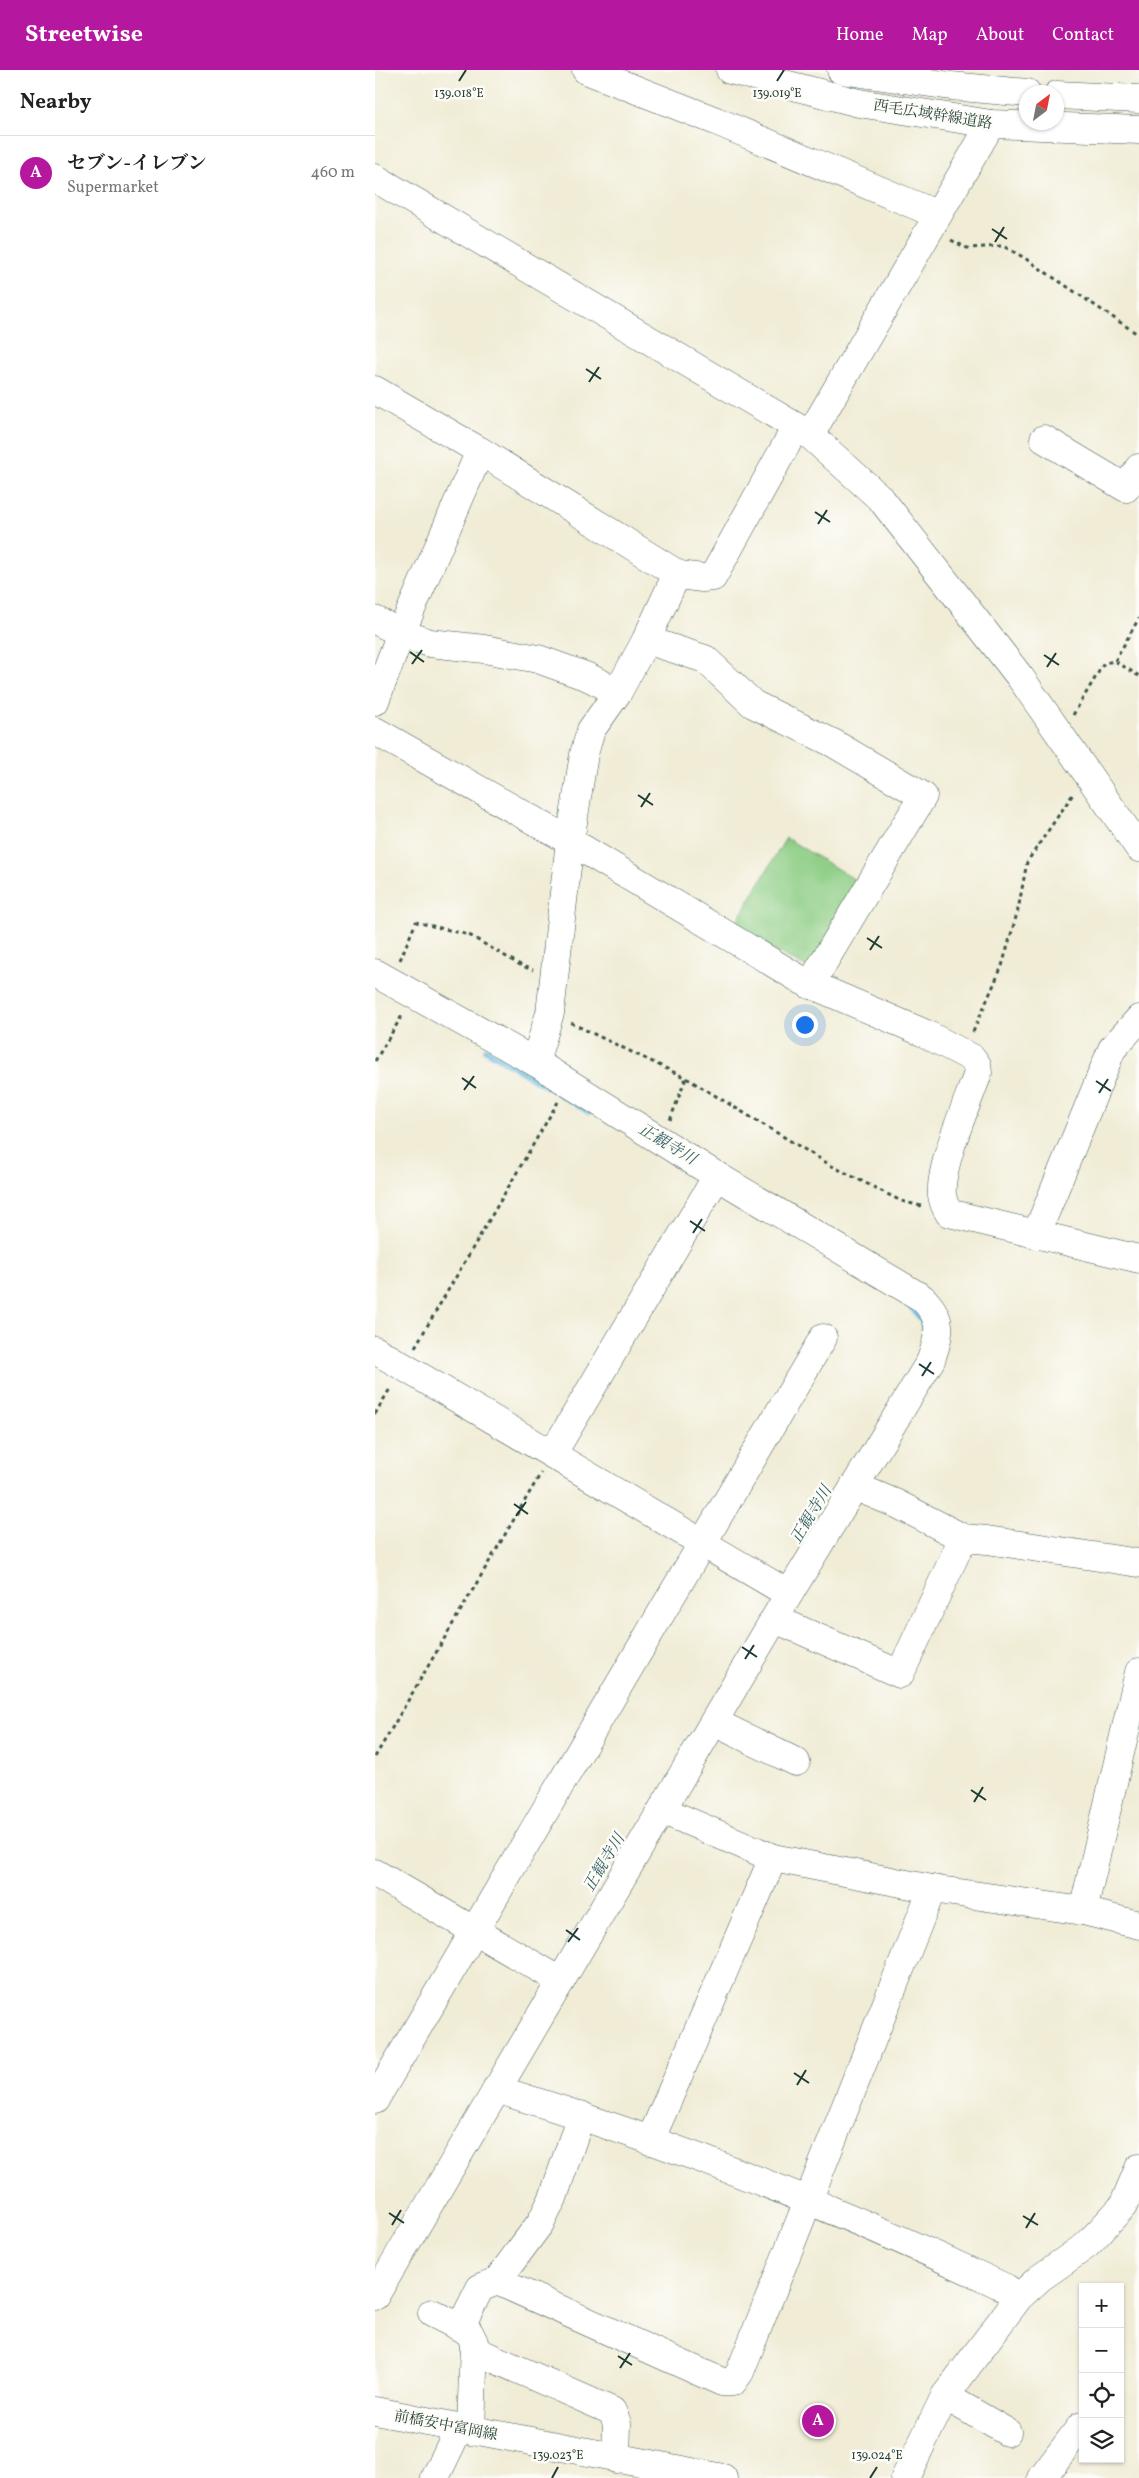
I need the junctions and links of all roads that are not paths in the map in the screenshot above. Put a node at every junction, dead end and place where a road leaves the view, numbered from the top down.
1 (586, 70) edge
2 (730, 70) edge
3 (841, 70) edge
4 (1019, 92) edge
5 (1064, 95) edge
6 (1139, 99) edge
7 (991, 124) junction
8 (1139, 130) edge
9 (375, 178) edge
10 (933, 220) junction
11 (375, 390) edge
12 (803, 431) junction
13 (1044, 439) dead end
14 (480, 451) junction
15 (1139, 468) edge
16 (679, 575) junction
17 (375, 620) edge
18 (401, 633) junction
19 (646, 640) junction
20 (618, 692) junction
21 (375, 700) edge
22 (375, 731) edge
23 (570, 840) junction
24 (1139, 848) edge
25 (393, 984) edge
26 (811, 985) junction
27 (1139, 1019) edge
28 (535, 1062) junction
29 (717, 1176) junction
30 (1036, 1235) junction
31 (1139, 1258) edge
32 (823, 1338) dead end
33 (375, 1350) edge
34 (553, 1453) junction
35 (854, 1486) junction
36 (963, 1538) junction
37 (701, 1543) junction
38 (1139, 1563) edge
39 (789, 1594) junction
40 (775, 1619) junction
41 (1139, 1672) edge
42 (714, 1722) junction
43 (797, 1762) dead end
44 (662, 1810) junction
45 (773, 1858) junction
46 (375, 1873) edge
47 (932, 1889) junction
48 (1083, 1912) junction
49 (1139, 1925) edge
50 (475, 1930) junction
51 (561, 1981) junction
52 (496, 2089) junction
53 (375, 2100) edge
54 (581, 2115) junction
55 (650, 2141) junction
56 (1139, 2168) edge
57 (808, 2201) junction
58 (497, 2281) junction
59 (375, 2296) edge
60 (1019, 2297) junction
61 (432, 2313) dead end
62 (461, 2326) junction
63 (474, 2350) junction
64 (945, 2396) junction
65 (375, 2411) edge
66 (1079, 2429) edge
67 (465, 2430) junction
68 (1007, 2432) dead end
69 (616, 2459) junction
70 (435, 2478) edge
71 (723, 2478) edge
72 (905, 2478) edge
73 (1042, 2478) edge

1 - 10 street
2 - 7 street, 西毛広域幹線道路
3 - 4 street, 西毛広域幹線道路
5 - 6 street
7 - 8 street, 西毛広域幹線道路
7 - 10 street
9 - 12 street
10 - 12 street
11 - 14 street
12 - 16 street
12 - 24 street
13 - 15 street
14 - 16 street
14 - 18 street
16 - 19 street
17 - 18 street
18 - 20 street
18 - 21 street
19 - 20 street
19 - 26 street
20 - 23 street
22 - 23 street
23 - 26 street
23 - 28 street
25 - 28 street
26 - 30 street
27 - 30 street
28 - 29 street
29 - 34 street
29 - 35 street
30 - 31 street
32 - 37 street
33 - 34 street
34 - 37 street
35 - 36 street
35 - 39 street
36 - 38 street
36 - 40 street
37 - 39 street
37 - 50 street
39 - 40 street
40 - 42 street
41 - 48 street
42 - 43 street
42 - 44 street
44 - 45 street
44 - 51 street
45 - 47 street
45 - 55 street
46 - 50 street
47 - 48 street
47 - 57 street
48 - 49 street
50 - 51 street
50 - 53 street
51 - 52 street
52 - 54 street
52 - 59 street
54 - 55 street
54 - 58 street
55 - 57 street
56 - 60 street
57 - 58 street
57 - 60 street
58 - 62 street
60 - 64 street
61 - 62 street
62 - 63 street
63 - 67 street
63 - 69 street
64 - 68 street
64 - 72 street
65 - 67 street, 前橋安中富岡線
66 - 73 street
67 - 69 street, 前橋安中富岡線
67 - 70 street
69 - 71 street, 前橋安中富岡線

